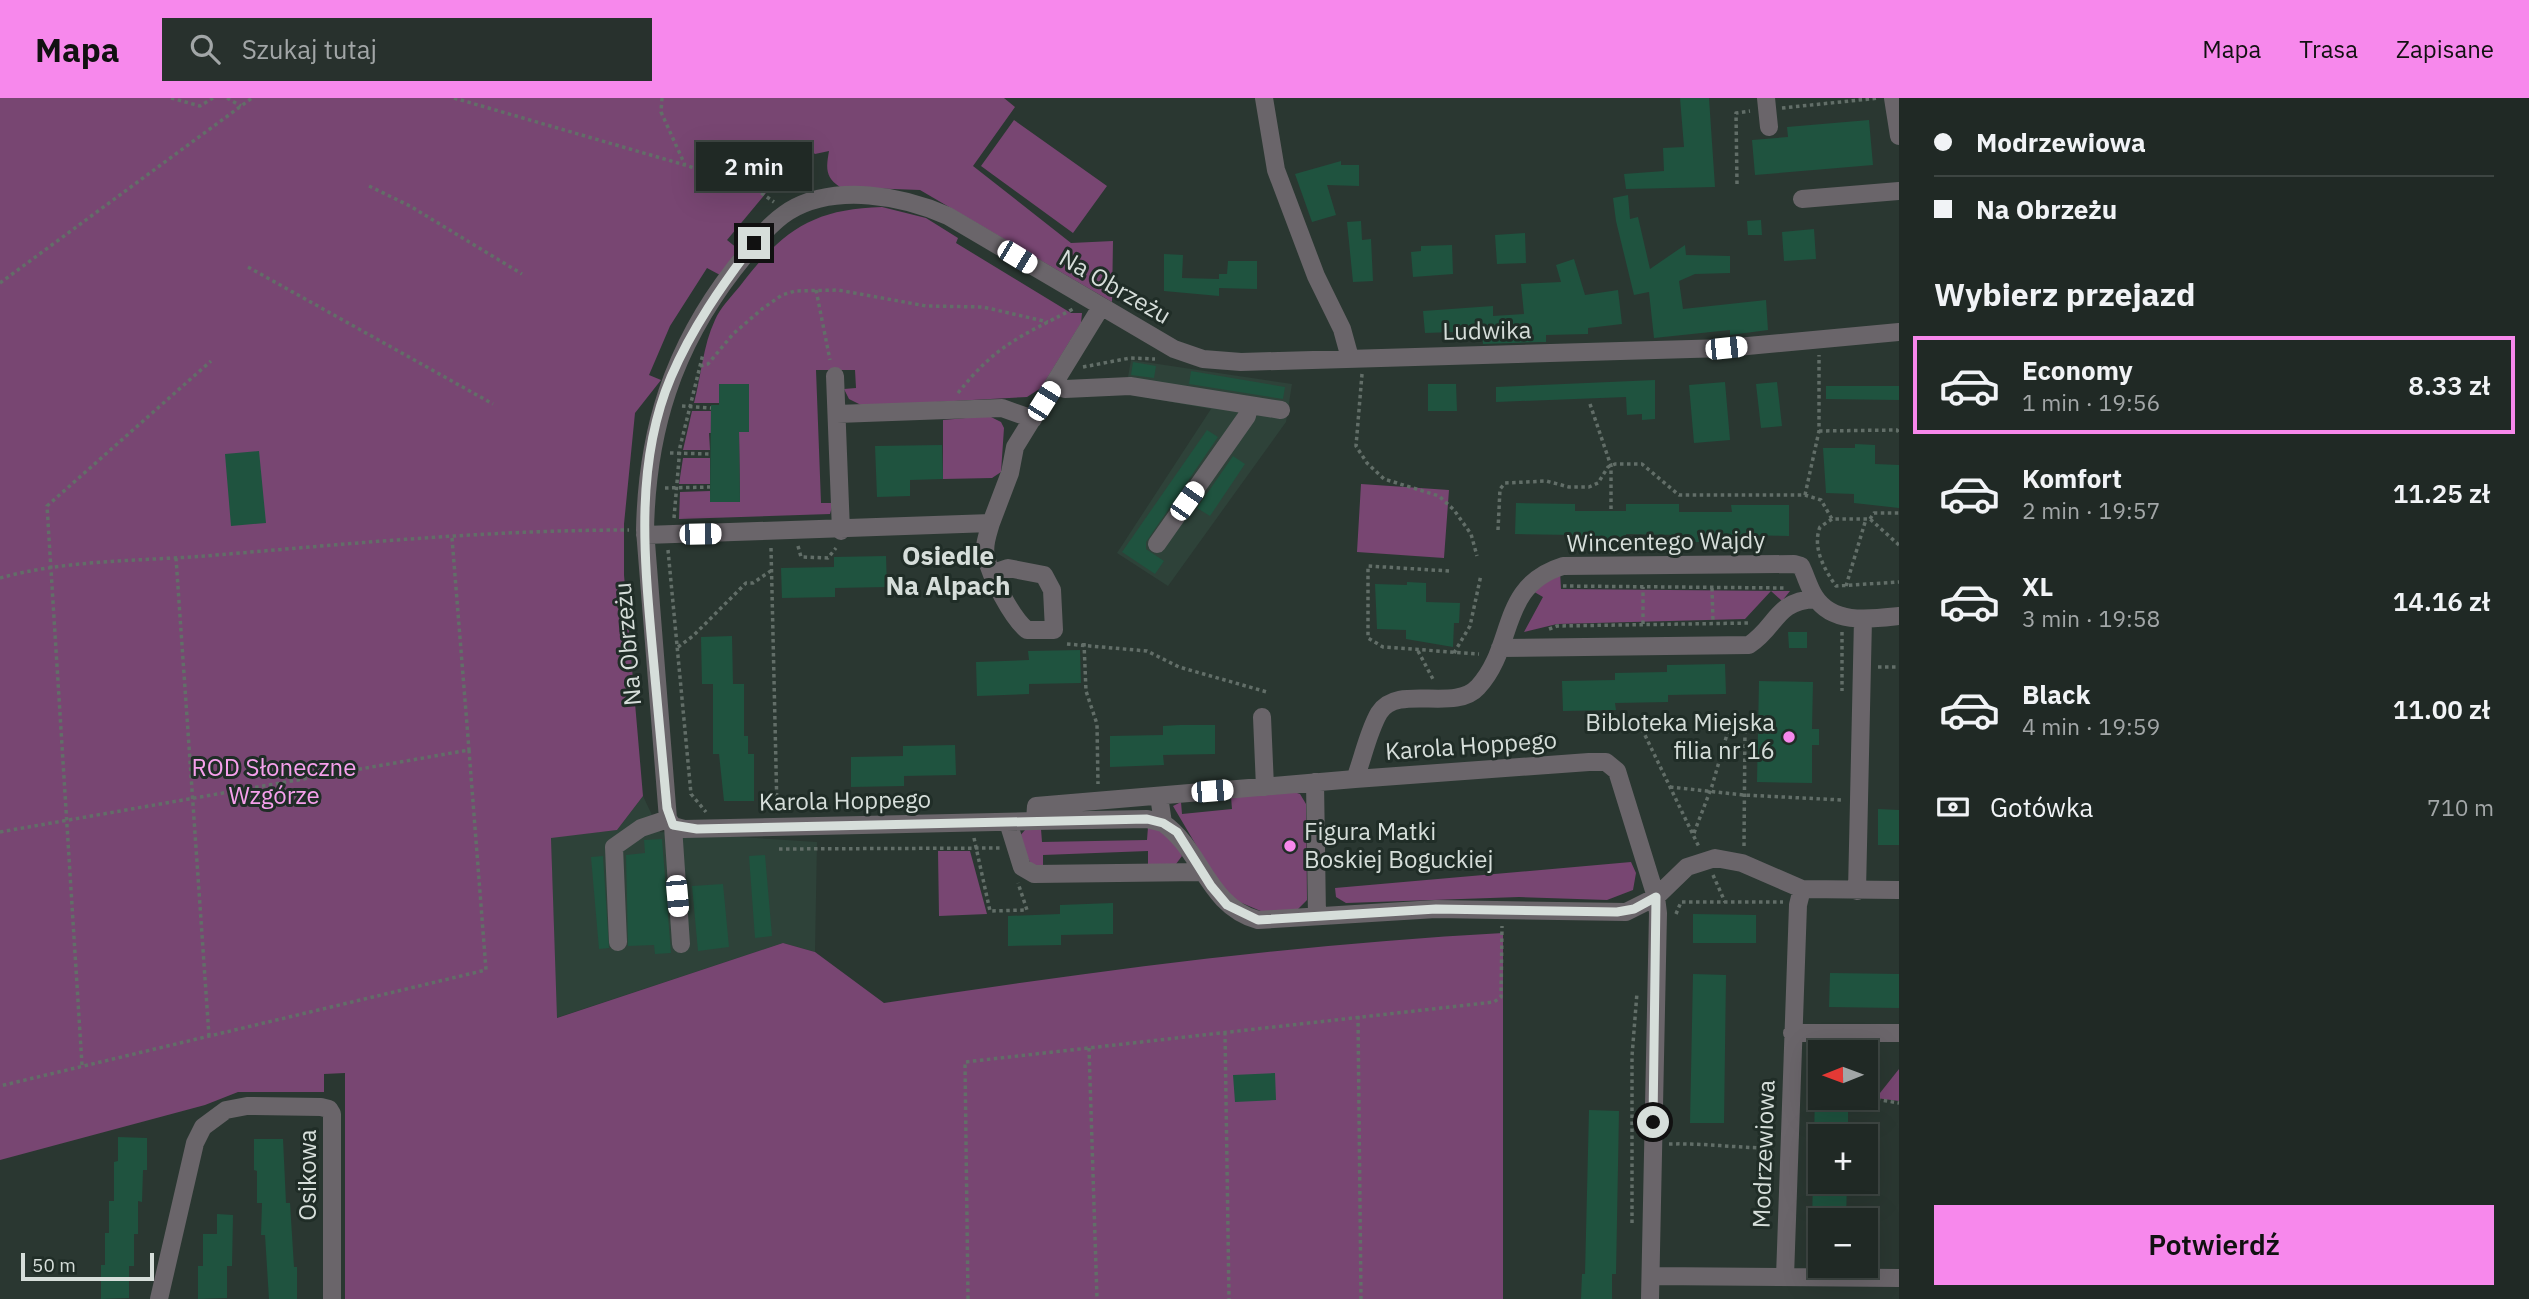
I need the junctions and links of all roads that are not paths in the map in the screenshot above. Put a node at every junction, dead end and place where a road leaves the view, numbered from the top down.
1 (1264, 98) edge
2 (1766, 98) edge
3 (1893, 98) edge
4 (1769, 127) dead end
5 (1899, 136) edge
6 (1899, 191) edge
7 (1802, 199) dead end
8 (1098, 312) junction
9 (1899, 331) edge
10 (1356, 364) junction
11 (835, 376) road end
12 (1055, 384) junction
13 (1249, 405) junction
14 (1281, 410) dead end
15 (837, 414) junction
16 (1032, 419) junction
17 (991, 523) junction
18 (645, 532) junction
19 (841, 538) junction
20 (1157, 544) dead end
21 (993, 573) junction
22 (1815, 599) junction
23 (1899, 616) edge
24 (1863, 620) junction
25 (1498, 652) junction
26 (1262, 717) dead end
27 (1355, 779) junction
28 (1315, 782) junction
29 (1265, 787) junction
30 (1158, 796) junction
31 (1035, 821) junction
32 (1007, 822) junction
33 (1163, 823) junction
34 (675, 824) junction
35 (1202, 872) junction
36 (1802, 889) junction
37 (1899, 890) edge
38 (1857, 891) junction
39 (1656, 897) junction
40 (1317, 916) junction
41 (618, 942) dead end
42 (681, 944) dead end
43 (1792, 1033) junction
44 (1899, 1033) edge
45 (1651, 1276) junction
46 (1785, 1277) junction
47 (1899, 1278) edge
48 (159, 1299) edge
49 (331, 1299) edge
50 (1650, 1299) edge

1 - 10 street
2 - 4 street
3 - 5 street
6 - 7 street
8 - 10 street, Na Obrzeżu
8 - 12 street
8 - 18 street, Na Obrzeżu
9 - 10 street, Ludwika
11 - 15 street
12 - 13 street
12 - 16 street
13 - 14 street
13 - 20 street
15 - 16 street
15 - 19 street
16 - 17 street
17 - 19 street
17 - 21 street
18 - 19 street
18 - 34 street, Na Obrzeżu
21 - 21 street
22 - 24 street
22 - 25 street
22 - 25 street, Wincentego Wajdy
23 - 24 street
24 - 38 street
25 - 27 street, Wincentego Wajdy
26 - 29 street
27 - 28 street
27 - 39 street, Karola Hoppego
28 - 29 street
28 - 40 street
29 - 30 street
30 - 31 street
30 - 33 street
31 - 32 street, Karola Hoppego
31 - 33 street, Karola Hoppego
32 - 34 street, Karola Hoppego
32 - 35 street
33 - 35 street
34 - 41 street, Karola Hoppego
34 - 42 street, Na Obrzeżu
35 - 40 street
36 - 38 street
36 - 39 street
36 - 43 street, Modrzewiowa
37 - 38 street
39 - 40 street
39 - 45 street
43 - 44 street
43 - 46 street, Modrzewiowa
45 - 46 street
45 - 50 street
46 - 47 street
48 - 49 street, Osikowa

